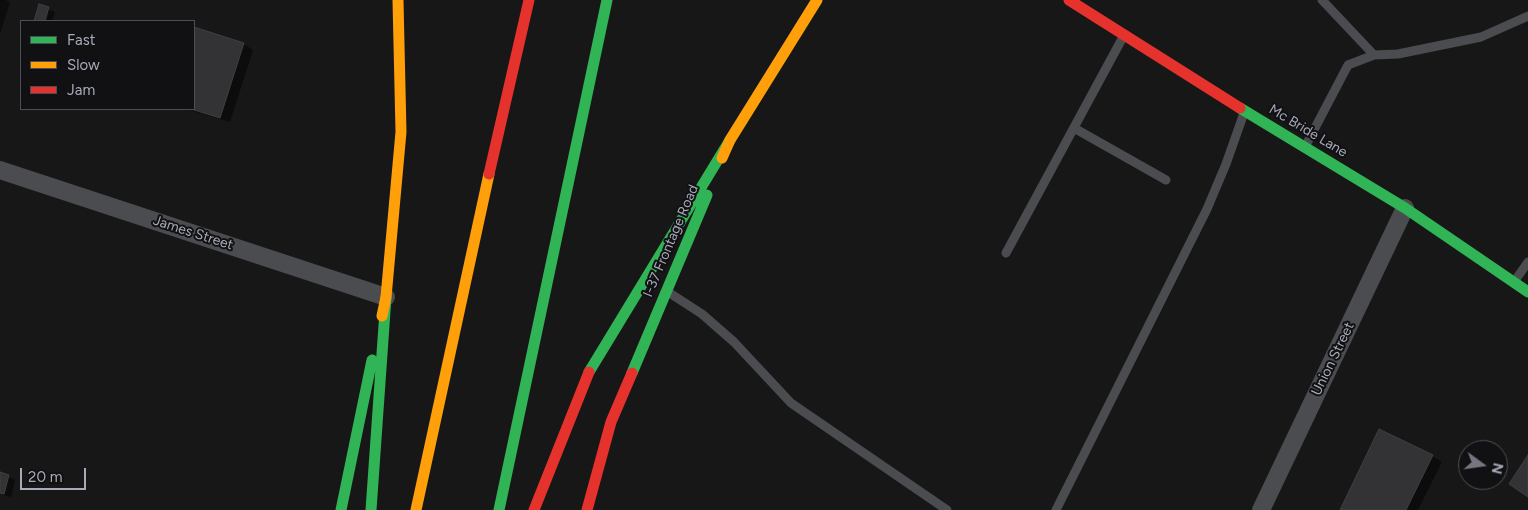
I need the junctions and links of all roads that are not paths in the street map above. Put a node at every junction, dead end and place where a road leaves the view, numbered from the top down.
1 (398, 0) edge
2 (529, 0) edge
3 (607, 0) edge
4 (817, 0) edge
5 (1069, 0) edge
6 (1322, 0) edge
7 (1528, 16) edge
8 (1125, 35) junction
9 (1374, 55) junction
10 (1245, 111) junction
11 (1074, 128) junction
12 (730, 140) junction
13 (1305, 147) junction
14 (0, 170) edge
15 (1166, 180) dead end
16 (1405, 208) junction
17 (1006, 253) dead end
18 (1528, 262) edge
19 (1514, 282) junction
20 (666, 291) junction
21 (1528, 292) edge
22 (386, 297) junction
23 (341, 510) edge
24 (371, 510) edge
25 (416, 510) edge
26 (499, 510) edge
27 (534, 510) edge
28 (587, 510) edge
29 (946, 510) edge
30 (1056, 510) edge
31 (1261, 510) edge

1 - 22 main road
2 - 25 main road
3 - 26 main road
4 - 12 main road, I-37 Frontage Road
5 - 8 main road, Mc Bride Lane
6 - 9 lane
7 - 9 lane
8 - 10 main road, Mc Bride Lane
8 - 11 lane
9 - 13 lane
10 - 13 main road, Mc Bride Lane
10 - 30 lane
11 - 15 lane
11 - 17 lane
12 - 20 main road, I-37 Frontage Road
12 - 27 main road
13 - 16 main road, Mc Bride Lane
14 - 22 street, James Street
16 - 19 main road, Mc Bride Lane
16 - 31 street, Union Street
18 - 19 lane
19 - 21 main road, Mc Bride Lane
20 - 28 main road, I-37 Frontage Road
20 - 29 lane
22 - 23 main road
22 - 24 main road

